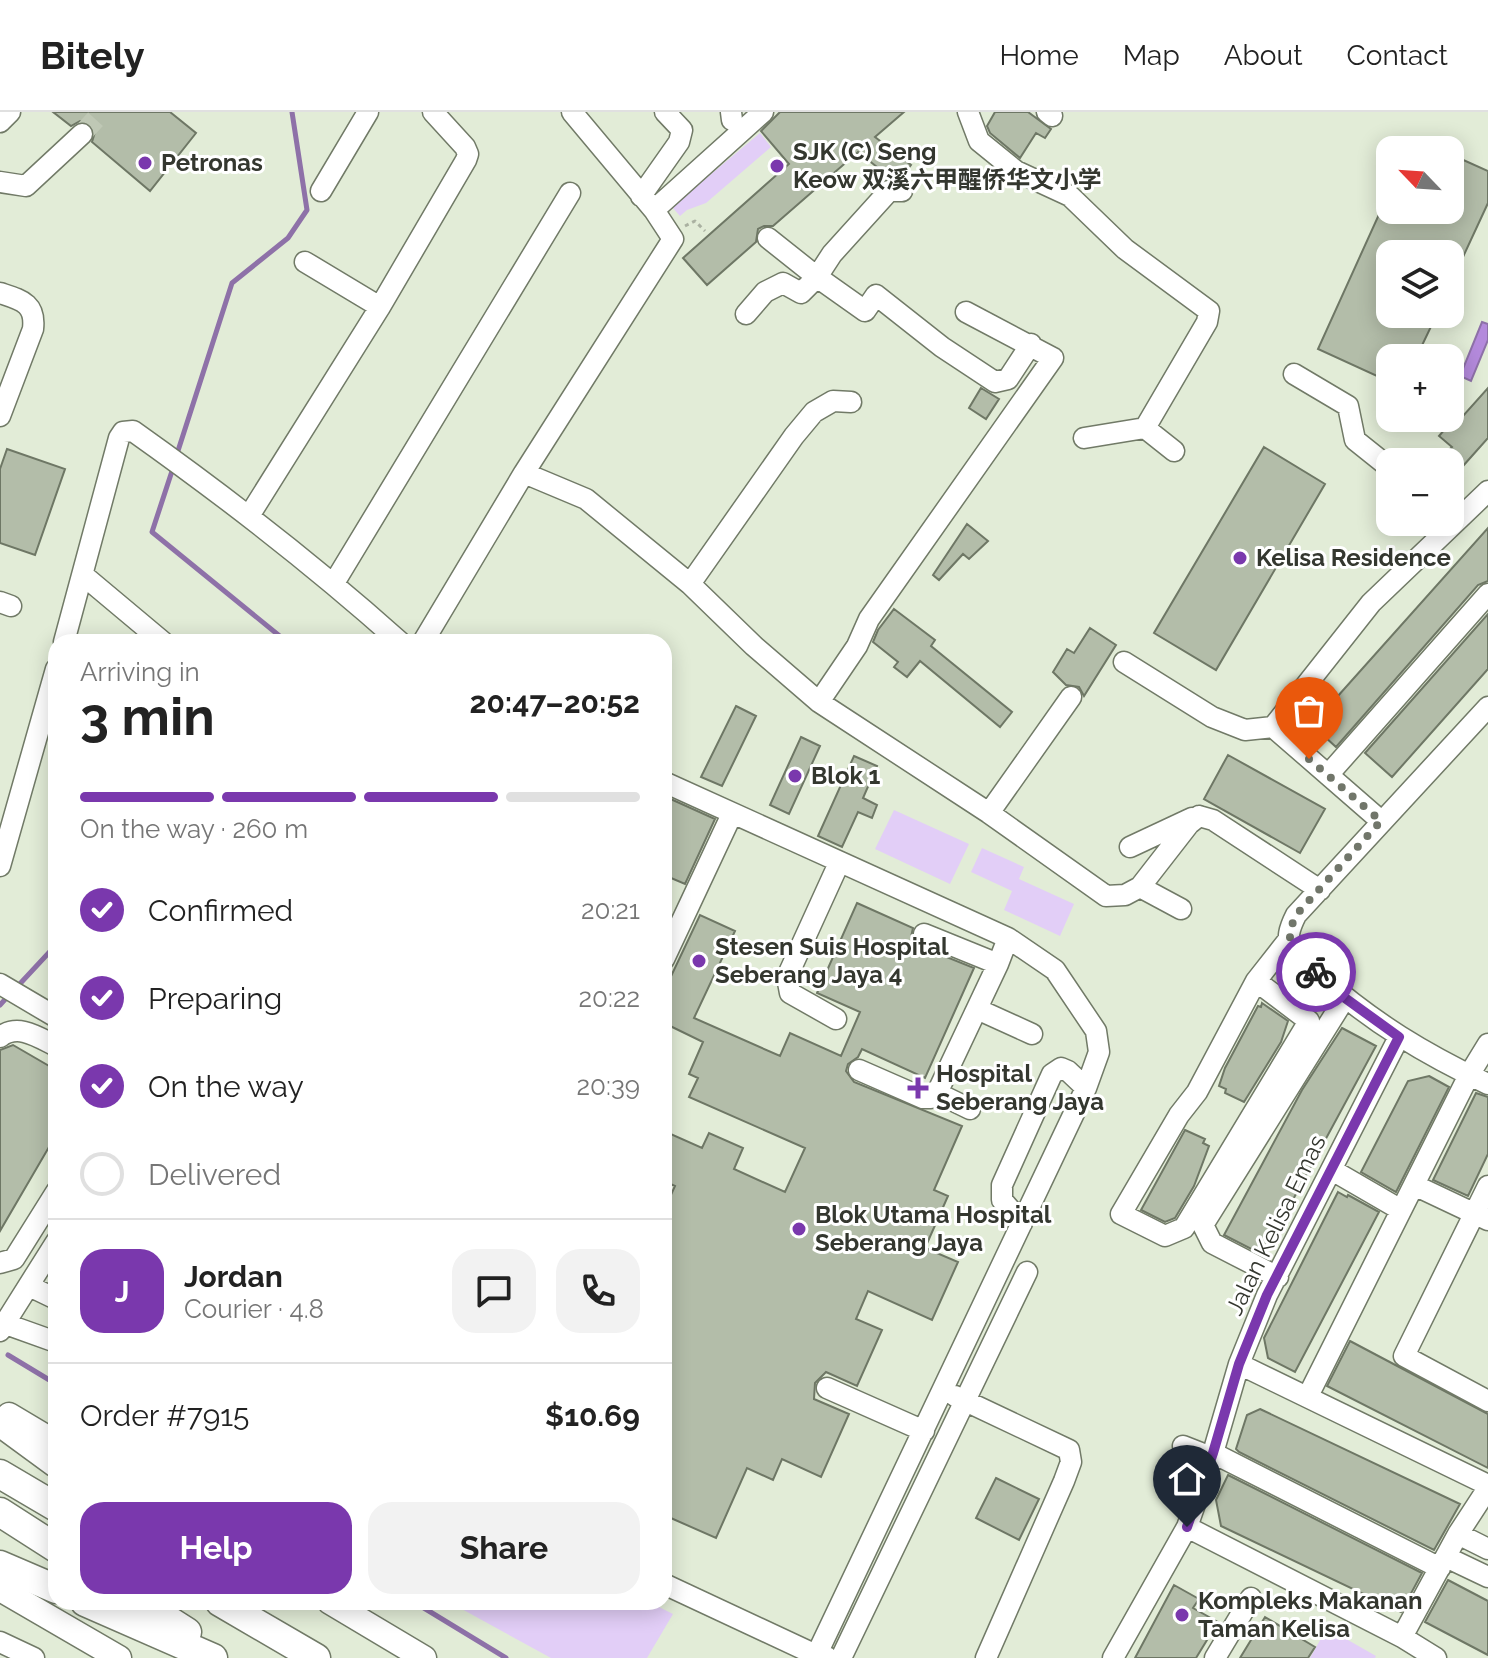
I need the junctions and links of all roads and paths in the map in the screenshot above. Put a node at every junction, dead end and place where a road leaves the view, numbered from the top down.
1 (10, 112) edge
2 (368, 112) edge
3 (433, 112) edge
4 (572, 112) edge
5 (665, 112) edge
6 (763, 112) edge
7 (968, 112) edge
8 (0, 122) edge
9 (82, 134) tunnel mouth
10 (0, 182) edge
11 (321, 191) dead end
12 (902, 191) dead end
13 (570, 193) dead end
14 (647, 203) junction
15 (705, 231) dead end
16 (672, 234) junction
17 (768, 238) dead end
18 (305, 262) dead end
19 (817, 277) junction
20 (0, 293) edge
21 (380, 307) junction
22 (966, 312) dead end
23 (746, 314) dead end
24 (1031, 344) junction
25 (1294, 374) dead end
26 (851, 402) dead end
27 (0, 416) edge
28 (1145, 428) junction
29 (1084, 438) dead end
30 (1174, 451) dead end
31 (1376, 457) edge
32 (524, 473) junction
33 (1488, 491) edge
34 (1464, 511) edge
35 (249, 516) junction
36 (1437, 536) edge
37 (83, 575) junction
38 (334, 583) junction
39 (690, 584) junction
40 (1488, 594) edge
41 (66, 634) edge
42 (153, 634) edge
43 (391, 634) edge
44 (428, 634) edge
45 (1124, 662) dead end
46 (48, 697) edge
47 (1071, 697) dead end
48 (819, 702) junction
49 (1484, 719) edge
50 (1273, 727) junction
51 (1328, 775) junction
52 (672, 786) edge
53 (989, 813) junction
54 (732, 814) junction
55 (1199, 816) junction
56 (1381, 821) junction
57 (1130, 847) dead end
58 (839, 863) junction
59 (0, 866) edge
60 (1140, 887) junction
61 (1320, 890) junction
62 (1181, 909) dead end
63 (924, 934) dead end
64 (1008, 938) junction
65 (1289, 939) junction
66 (672, 942) edge
67 (998, 964) junction
68 (1256, 981) junction
69 (0, 984) edge
70 (1345, 998) junction
71 (977, 1009) junction
72 (48, 1012) edge
73 (836, 1019) dead end
74 (1032, 1034) dead end
75 (0, 1037) edge
76 (1399, 1037) junction
77 (48, 1042) edge
78 (1488, 1044) edge
79 (859, 1070) dead end
80 (1479, 1079) edge
81 (1086, 1088) junction
82 (937, 1093) junction
83 (970, 1109) dead end
84 (1332, 1170) junction
85 (1414, 1185) junction
86 (1488, 1186) edge
87 (48, 1205) edge
88 (1401, 1210) junction
89 (1481, 1217) edge
90 (1022, 1223) junction
91 (48, 1255) edge
92 (0, 1263) edge
93 (1027, 1272) dead end
94 (1278, 1277) junction
95 (29, 1286) junction
96 (48, 1295) edge
97 (1, 1326) edge
98 (48, 1340) edge
99 (1239, 1364) junction
100 (827, 1388) dead end
101 (943, 1391) junction
102 (1308, 1396) junction
103 (965, 1401) junction
104 (1488, 1401) edge
105 (0, 1410) edge
106 (0, 1422) edge
107 (924, 1431) junction
108 (48, 1438) edge
109 (1183, 1446) dead end
110 (1212, 1455) junction
111 (48, 1457) edge
112 (0, 1474) edge
113 (1488, 1487) edge
114 (48, 1502) edge
115 (0, 1512) edge
116 (1187, 1527) junction
117 (1458, 1534) junction
118 (48, 1543) edge
119 (1488, 1549) edge
120 (1443, 1562) junction
121 (0, 1565) edge
122 (1488, 1577) edge
123 (48, 1586) edge
124 (672, 1588) edge
125 (0, 1589) edge
126 (1251, 1598) dead end
127 (103, 1610) edge
128 (153, 1610) edge
129 (234, 1610) edge
130 (262, 1610) edge
131 (352, 1610) edge
132 (1402, 1637) junction
133 (0, 1642) edge
134 (822, 1657) edge
135 (34, 1658) edge
136 (119, 1658) edge
137 (213, 1658) edge
138 (228, 1658) edge
139 (316, 1658) edge
140 (330, 1658) edge
141 (424, 1658) edge
142 (841, 1658) edge
143 (986, 1658) edge
144 (1113, 1658) edge
145 (1215, 1658) edge
146 (1436, 1658) edge

1 - 8 street
2 - 11 street
3 - 21 street
4 - 14 street
5 - 14 street
6 - 14 street
7 - 28 street
9 - 10 street
12 - 19 street
13 - 38 street
14 - 16 street
15 - 16 path
16 - 32 street
17 - 19 street
18 - 21 street
19 - 23 street
19 - 24 street
20 - 27 street
21 - 35 street
22 - 24 street
24 - 48 street
25 - 31 street
26 - 39 street
28 - 29 street
28 - 30 street
32 - 39 street
32 - 44 street
33 - 34 street
35 - 37 street
35 - 38 street
36 - 50 street
37 - 41 street
37 - 42 street
38 - 43 street
39 - 48 street
40 - 51 street
45 - 50 street
46 - 59 street
47 - 53 street
48 - 53 street
49 - 56 street
50 - 51 street
51 - 56 street
52 - 54 street
53 - 60 street
54 - 58 street
54 - 66 street
55 - 57 street
55 - 60 street
55 - 61 street
56 - 61 street
58 - 64 street
58 - 73 street
60 - 62 street
61 - 65 street
63 - 67 street
64 - 67 street
64 - 81 street
65 - 68 street
65 - 70 street
67 - 71 street
68 - 68 street
69 - 72 street
70 - 76 street
70 - 94 street
71 - 74 street
71 - 82 street
75 - 77 street
76 - 80 street
76 - 84 street, Jalan Kelisa Emas
78 - 80 street
79 - 82 street
80 - 85 street
81 - 90 street
81 - 90 street
82 - 83 street
84 - 88 street
84 - 94 street, Jalan Kelisa Emas
85 - 88 street
85 - 89 street
86 - 89 street
87 - 92 street
88 - 102 street
89 - 104 street
90 - 101 street
91 - 95 street
93 - 103 street
94 - 99 street, Jalan Kelisa Emas
95 - 96 street
95 - 97 street
97 - 98 street
99 - 102 street
99 - 110 street, Jalan Kelisa Emas
100 - 107 street
101 - 103 street
101 - 107 street
102 - 113 street
103 - 142 street
103 - 143 street
105 - 108 main road
106 - 111 highway
107 - 134 street
109 - 110 street
110 - 116 street, Jalan Kelisa Emas
110 - 120 street
112 - 114 highway
113 - 117 street
115 - 118 highway
116 - 132 street
116 - 144 street, Jalan Kelisa Emas
117 - 119 street
117 - 120 street
120 - 122 street
120 - 132 street
121 - 123 highway
124 - 134 street
125 - 136 main road
126 - 145 street
127 - 137 highway
128 - 138 highway
129 - 139 highway
130 - 140 highway
131 - 141 main road
132 - 146 street
133 - 135 street

